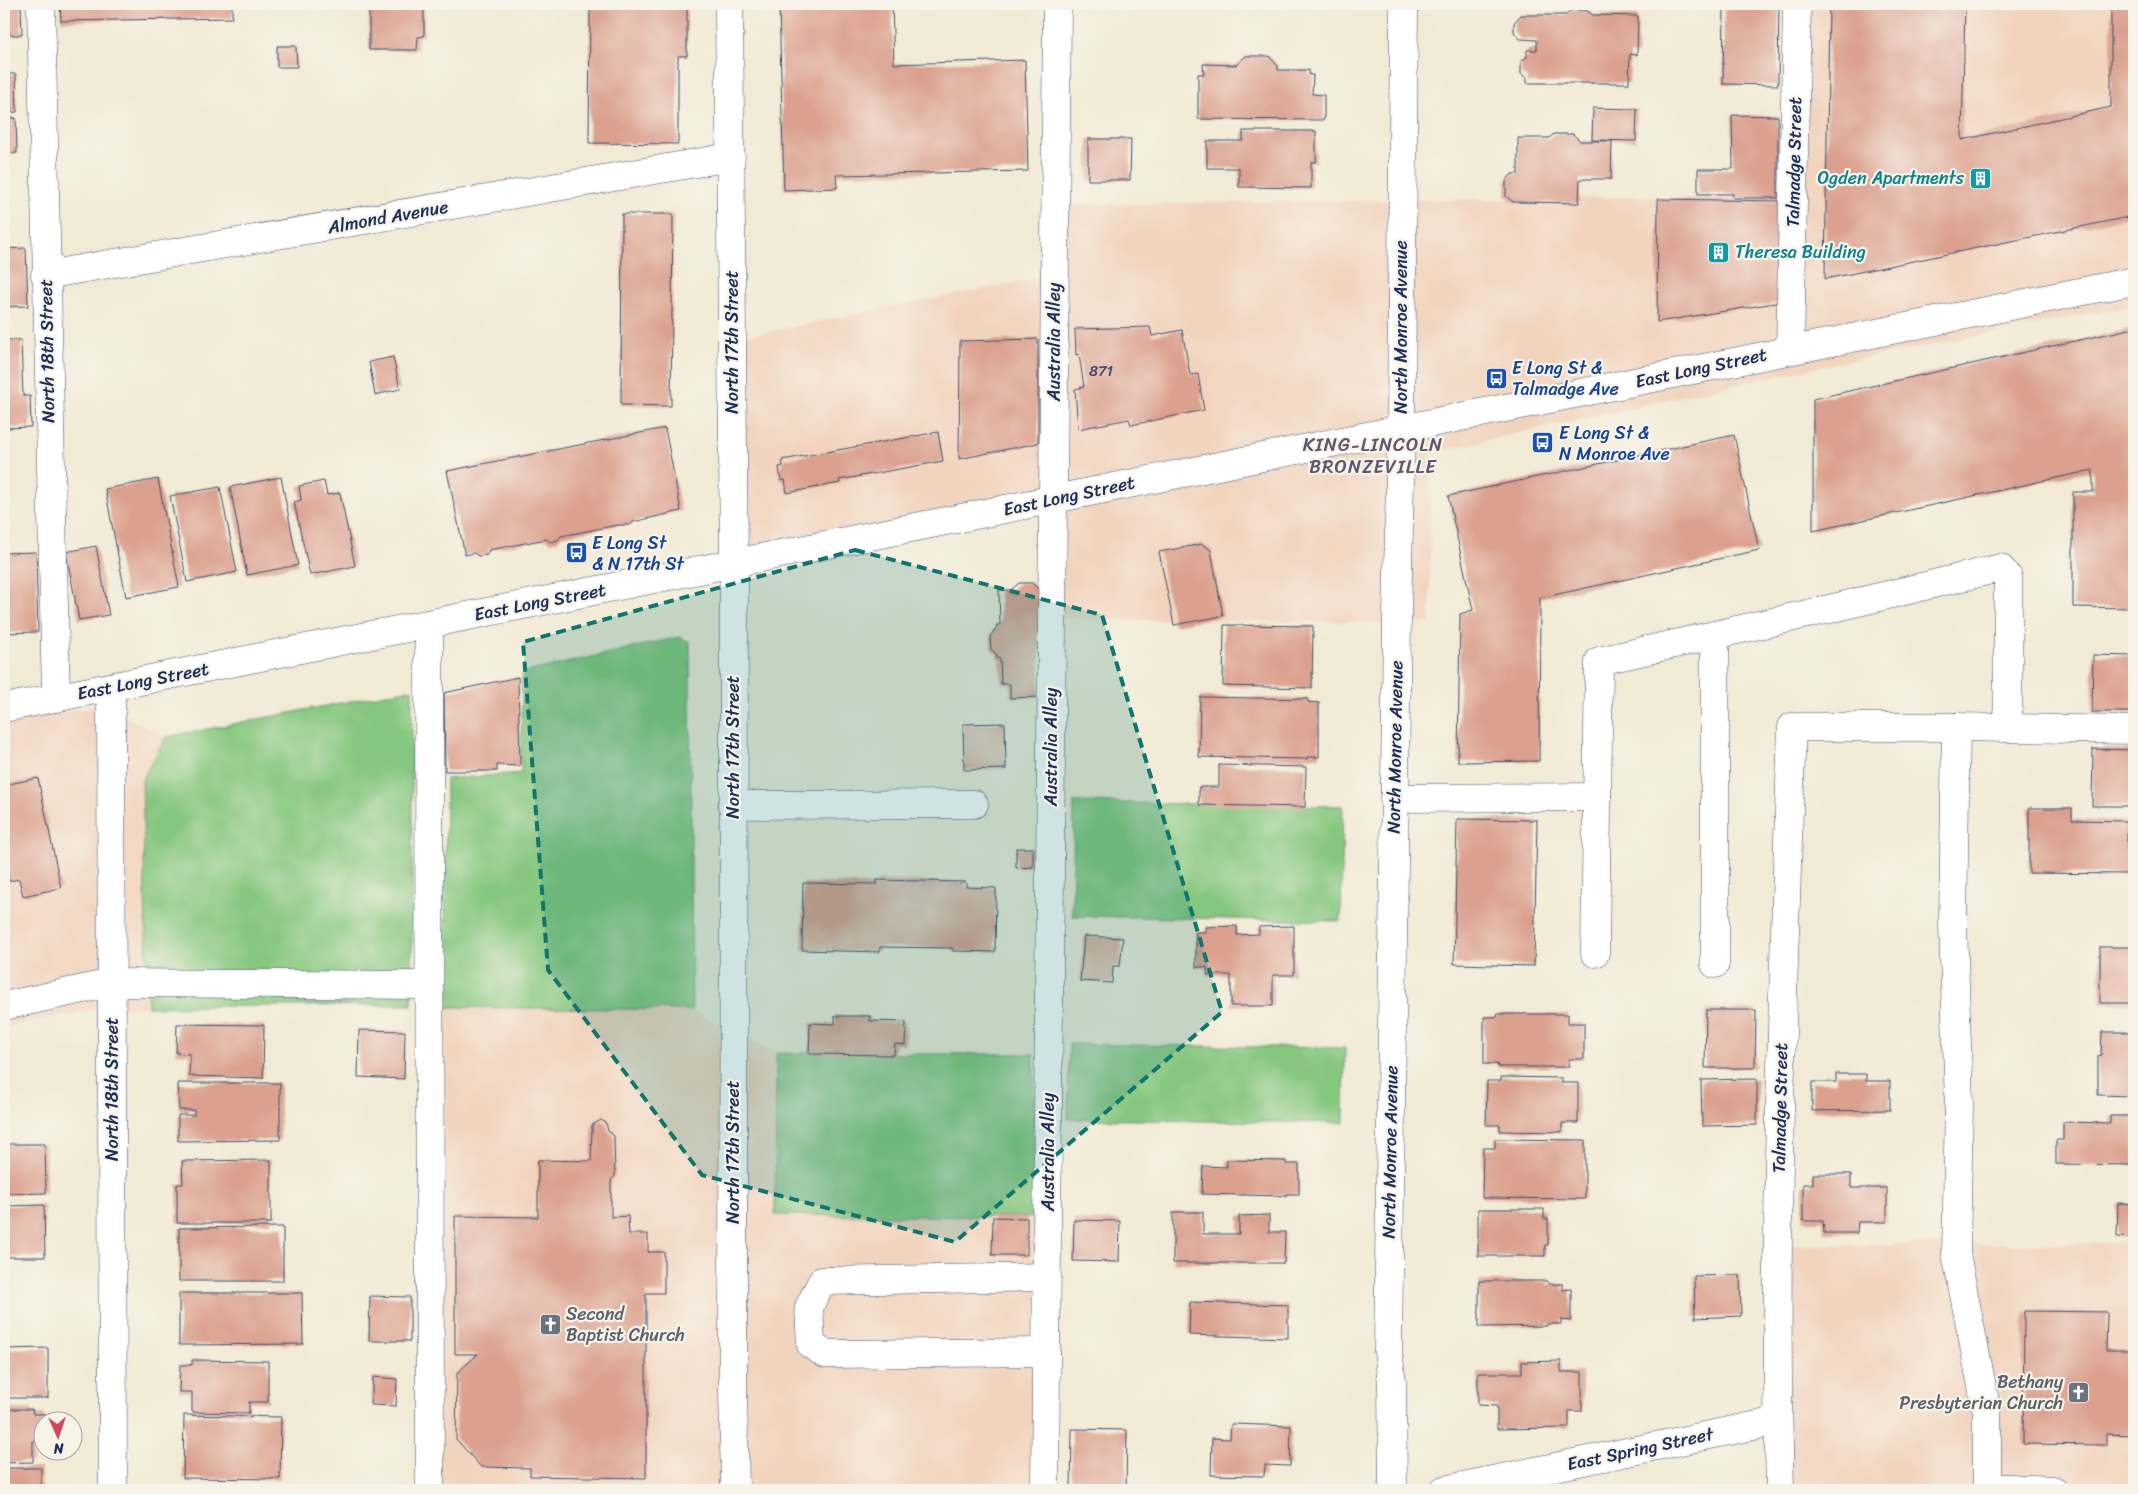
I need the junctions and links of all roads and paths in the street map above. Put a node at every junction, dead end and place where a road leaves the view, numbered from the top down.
1 (41, 4) edge
2 (729, 4) edge
3 (1057, 4) edge
4 (1404, 4) edge
5 (1797, 4) edge
6 (731, 157) junction
7 (45, 275) junction
8 (2134, 281) edge
9 (1790, 350) junction
10 (1401, 430) junction
11 (1053, 498) junction
12 (734, 564) junction
13 (428, 625) junction
14 (1715, 635) junction
15 (111, 688) junction
16 (56, 698) junction
17 (4, 708) edge
18 (1956, 727) junction
19 (2008, 728) junction
20 (2134, 730) edge
21 (1597, 797) junction
22 (1394, 798) junction
23 (732, 804) junction
24 (974, 804) dead end
25 (1595, 953) dead end
26 (1715, 964) dead end
27 (111, 983) junction
28 (429, 985) junction
29 (4, 1006) edge
30 (1047, 1277) junction
31 (1046, 1352) junction
32 (1777, 1421) junction
33 (1987, 1489) edge
34 (113, 1490) edge
35 (430, 1490) edge
36 (736, 1490) edge
37 (1045, 1490) edge
38 (1393, 1490) edge
39 (1444, 1490) edge
40 (1780, 1490) edge
41 (2052, 1490) edge

1 - 7 street, North 18th Street
2 - 6 street, North 17th Street
3 - 11 street, Australia Alley
4 - 10 street, North Monroe Avenue
5 - 9 street, Talmadge Street
6 - 7 street, Almond Avenue
6 - 12 street, North 17th Street
7 - 16 street, North 18th Street
8 - 9 street, East Long Street
9 - 10 street, East Long Street
10 - 11 street, East Long Street
10 - 22 street, North Monroe Avenue
11 - 12 street, East Long Street
11 - 30 street, Australia Alley
12 - 13 street, East Long Street
12 - 23 street, North 17th Street
13 - 15 street, East Long Street
13 - 28 street
14 - 19 street
14 - 21 street
14 - 26 street
15 - 16 street, East Long Street
15 - 27 street, North 18th Street
16 - 17 street, East Long Street
18 - 19 street
18 - 32 street, Talmadge Street
18 - 33 street
19 - 20 street
21 - 22 street
21 - 25 street
22 - 38 street, North Monroe Avenue
23 - 24 street
23 - 36 street, North 17th Street
27 - 28 street
27 - 29 street
27 - 34 street, North 18th Street
28 - 35 street
30 - 31 street, Australia Alley
30 - 31 street
31 - 37 street, Australia Alley
32 - 39 street, East Spring Street
32 - 40 street, Talmadge Street
33 - 41 street

